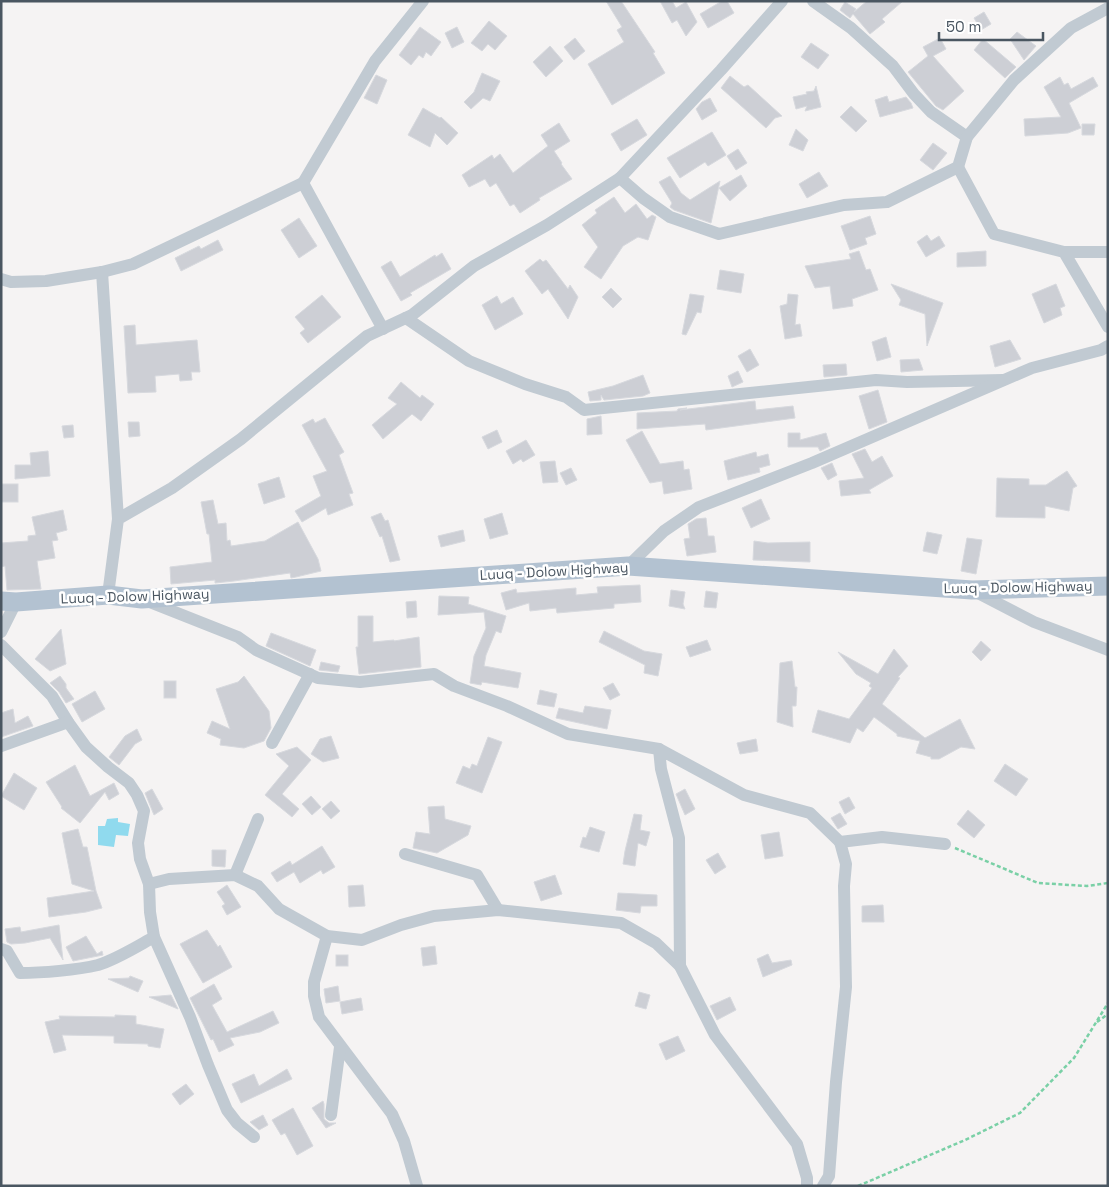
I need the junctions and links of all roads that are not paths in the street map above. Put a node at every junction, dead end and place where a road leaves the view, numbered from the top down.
1 (423, 1) edge
2 (782, 1) edge
3 (813, 1) edge
4 (1108, 8) edge
5 (967, 137) junction
6 (958, 167) junction
7 (620, 178) junction
8 (303, 183) junction
9 (1064, 252) junction
10 (1108, 252) edge
11 (102, 272) junction
12 (1, 278) edge
13 (406, 318) junction
14 (1108, 327) edge
15 (383, 329) junction
16 (1108, 346) edge
17 (1003, 380) junction
18 (118, 519) junction
19 (628, 566) junction
20 (1108, 586) edge
21 (972, 590) junction
22 (108, 595) junction
23 (142, 599) junction
24 (8, 602) edge
25 (1, 632) edge
26 (1, 645) edge
27 (1108, 650) edge
28 (310, 674) junction
29 (68, 722) junction
30 (272, 743) dead end
31 (1, 746) edge
32 (659, 749) junction
33 (258, 819) dead end
34 (840, 842) junction
35 (944, 844) road end
36 (405, 854) dead end
37 (235, 875) junction
38 (148, 884) junction
39 (498, 910) junction
40 (327, 936) junction
41 (154, 937) junction
42 (1, 949) edge
43 (680, 966) junction
44 (340, 1047) junction
45 (331, 1115) dead end
46 (254, 1136) dead end
47 (416, 1186) edge
48 (807, 1186) edge
49 (823, 1186) edge

1 - 8 street
2 - 7 street
3 - 5 street
4 - 5 street
5 - 6 street
6 - 7 street
6 - 9 street
7 - 13 street
8 - 11 street
8 - 15 street
9 - 10 street
9 - 14 street
11 - 12 street
11 - 18 street
13 - 15 street
13 - 17 street
15 - 18 street
16 - 17 street
17 - 19 street
18 - 22 street
19 - 21 main road, Luuq - Dolow Highway
19 - 23 main road, Luuq - Dolow Highway
20 - 21 main road, Luuq - Dolow Highway
21 - 27 street
22 - 23 main road, Luuq - Dolow Highway
22 - 24 main road, Luuq - Dolow Highway
23 - 28 street
24 - 25 street
26 - 29 street
28 - 30 street
28 - 32 street
29 - 31 street
29 - 38 street
32 - 34 street
32 - 43 street
33 - 37 street
34 - 35 street
34 - 49 street
36 - 39 street
37 - 38 street
37 - 40 street
38 - 41 street
39 - 40 street
39 - 43 street
40 - 44 street
41 - 42 street
41 - 46 street
43 - 48 street
44 - 45 street
44 - 47 street

